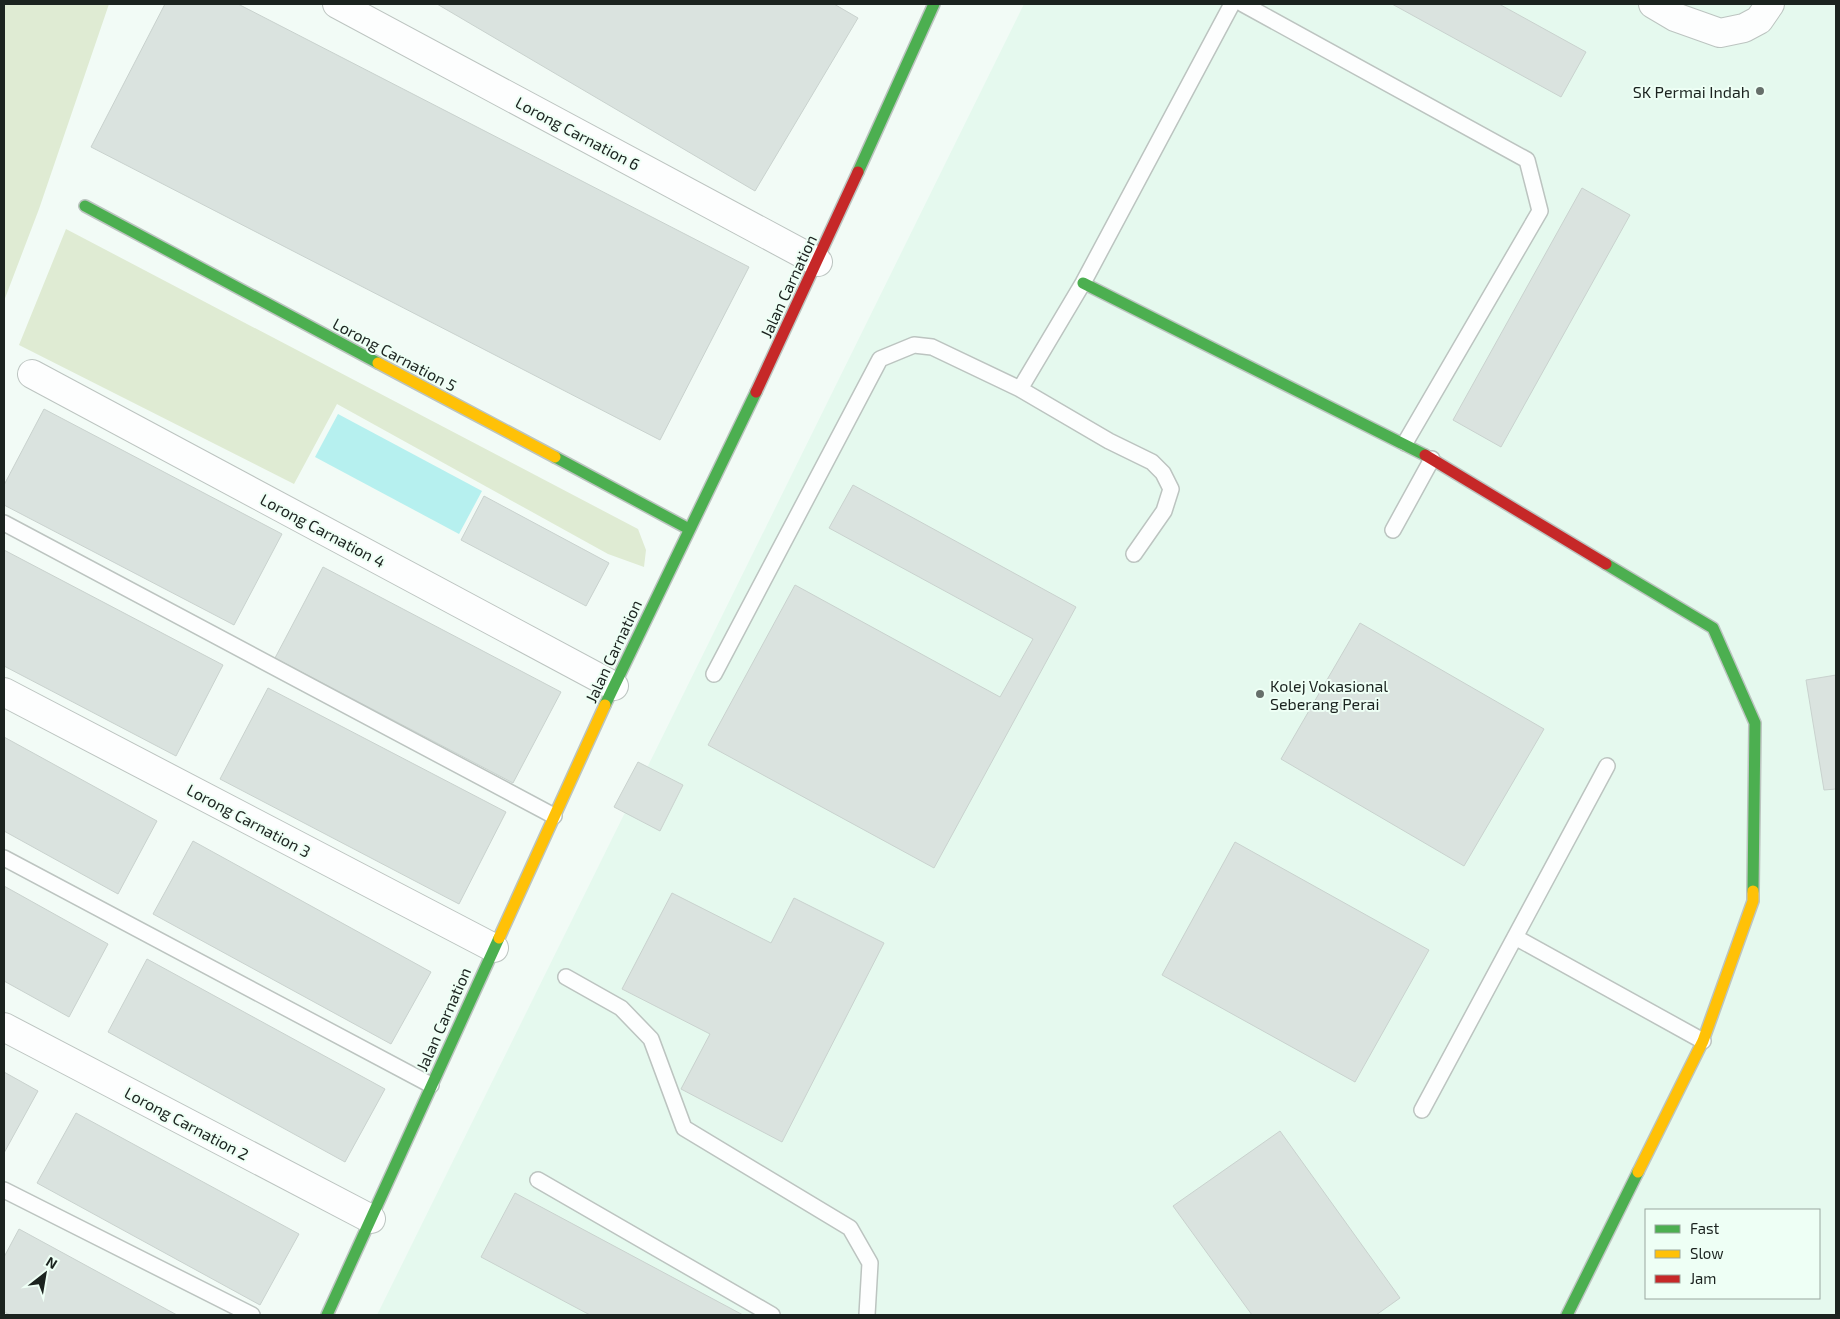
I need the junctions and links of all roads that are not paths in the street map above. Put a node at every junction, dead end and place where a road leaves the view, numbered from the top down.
1 (337, 4) edge
2 (934, 4) edge
3 (1232, 4) edge
4 (1243, 4) edge
5 (1653, 4) edge
6 (1770, 4) edge
7 (85, 206) dead end
8 (818, 262) junction
9 (1083, 283) junction
10 (32, 374) dead end
11 (1020, 389) junction
12 (1405, 442) junction
13 (1432, 459) junction
14 (4, 523) edge
15 (689, 530) junction
16 (1393, 530) dead end
17 (1134, 554) dead end
18 (714, 674) dead end
19 (614, 686) junction
20 (4, 692) edge
21 (1607, 766) dead end
22 (554, 816) junction
23 (4, 858) edge
24 (1515, 937) junction
25 (494, 948) junction
26 (566, 977) dead end
27 (4, 1027) edge
28 (1703, 1041) junction
29 (431, 1085) junction
30 (1422, 1110) dead end
31 (538, 1180) dead end
32 (4, 1190) edge
33 (371, 1218) junction
34 (252, 1315) edge
35 (327, 1315) edge
36 (772, 1315) edge
37 (867, 1315) edge
38 (1567, 1315) edge

1 - 8 street, Lorong Carnation 6
2 - 8 street, Jalan Carnation
3 - 9 lane
4 - 12 lane
5 - 6 street
7 - 15 street, Lorong Carnation 5
8 - 15 street, Jalan Carnation
9 - 11 lane
9 - 12 street
10 - 19 street, Lorong Carnation 4
11 - 17 lane
11 - 18 lane
12 - 13 street
13 - 16 lane
13 - 28 street
14 - 22 lane
15 - 19 street, Jalan Carnation
19 - 22 street, Jalan Carnation
20 - 25 street, Lorong Carnation 3
21 - 24 lane
22 - 25 street, Jalan Carnation
23 - 29 lane
24 - 28 lane
24 - 30 lane
25 - 29 street, Jalan Carnation
26 - 37 lane
27 - 33 street, Lorong Carnation 2
28 - 38 street
29 - 33 street, Jalan Carnation
31 - 36 lane
32 - 34 lane
33 - 35 street, Jalan Carnation

